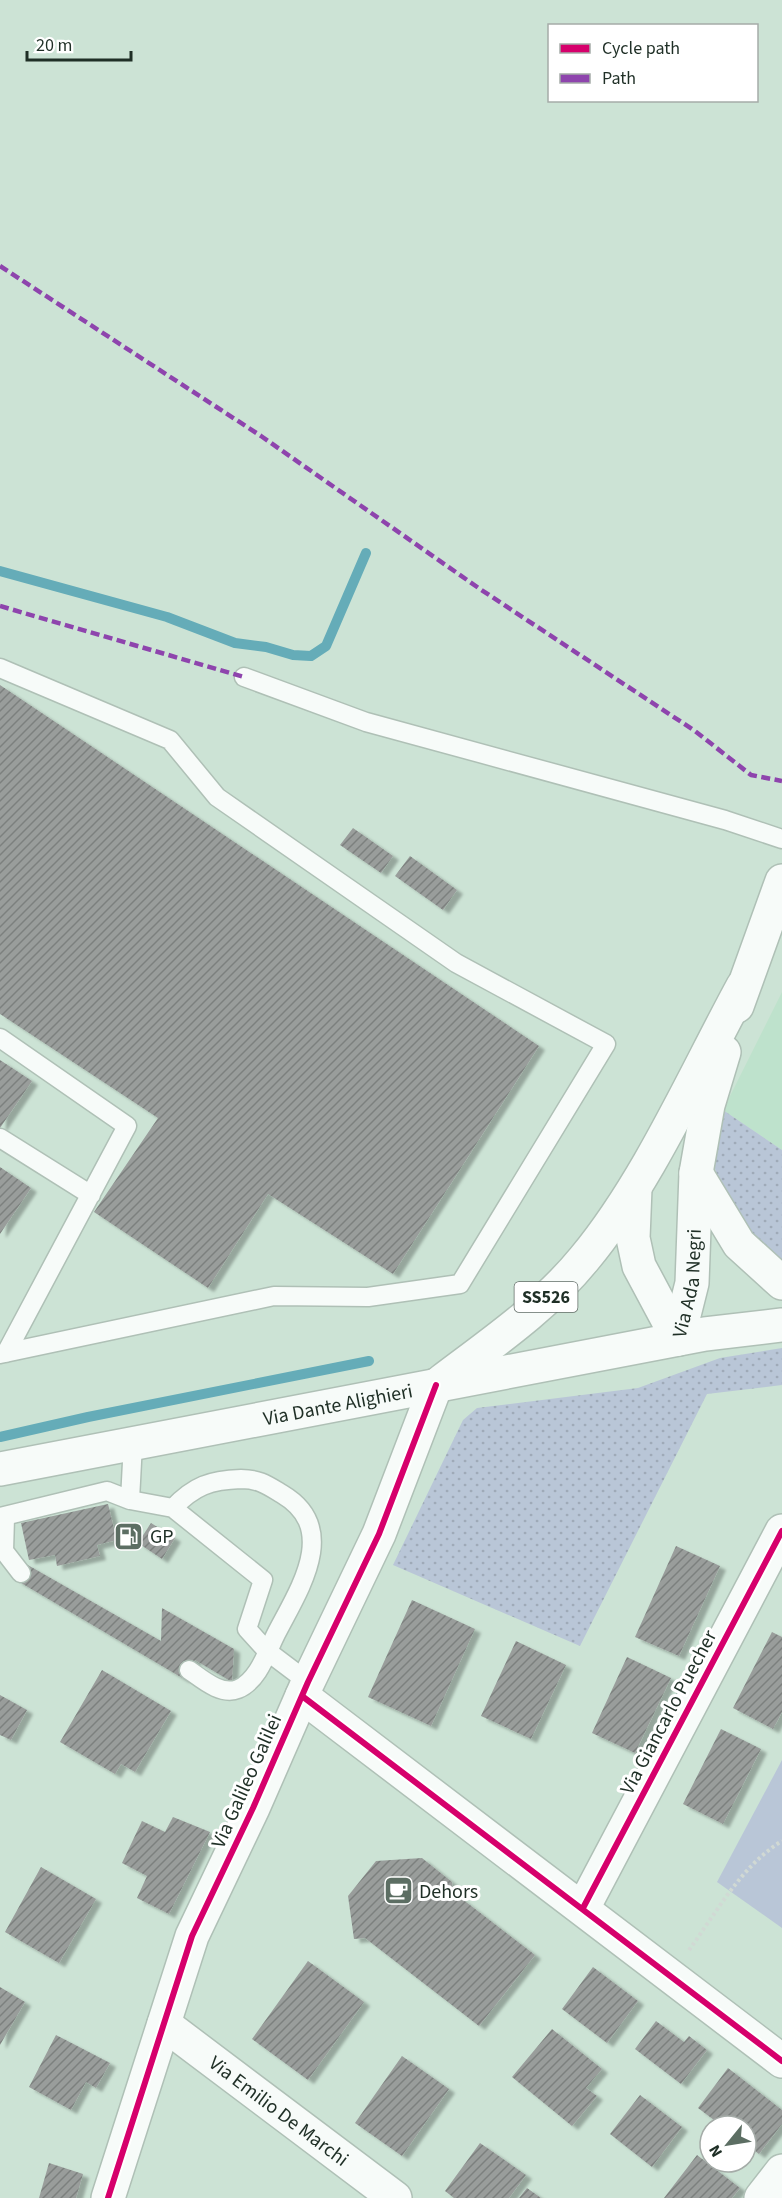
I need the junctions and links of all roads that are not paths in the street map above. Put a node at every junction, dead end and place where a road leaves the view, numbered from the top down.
1 (0, 668) edge
2 (244, 677) dead end
3 (782, 839) edge
4 (782, 881) edge
5 (773, 915) edge
6 (743, 986) junction
7 (0, 1038) edge
8 (0, 1138) edge
9 (696, 1173) junction
10 (635, 1188) junction
11 (91, 1195) junction
12 (782, 1283) edge
13 (782, 1325) edge
14 (678, 1340) junction
15 (3, 1354) edge
16 (436, 1385) junction
17 (133, 1443) junction
18 (0, 1469) edge
19 (130, 1500) junction
20 (173, 1508) junction
21 (2, 1517) edge
22 (782, 1531) edge
23 (21, 1573) dead end
24 (267, 1651) junction
25 (189, 1670) dead end
26 (305, 1689) junction
27 (583, 1908) junction
28 (164, 2024) junction
29 (782, 2061) edge
30 (782, 2171) edge
31 (108, 2198) edge
32 (395, 2198) edge
33 (761, 2198) edge

1 - 15 lane
2 - 3 lane
4 - 5 street, Via Ada Negri / SS526
5 - 6 street, Via Ada Negri / SS526
6 - 9 street, Via Ada Negri / SS526
6 - 10 street, Via Ada Negri / SS526
7 - 11 lane
8 - 11 lane
9 - 12 street, Via Ada Negri
9 - 14 street, Via Ada Negri / SS526
10 - 14 street, Via Ada Negri / SS526
10 - 16 street, Via Ada Negri / SS526
11 - 15 lane
13 - 14 street, Via Dante Alighieri
14 - 16 street, Via Dante Alighieri
16 - 17 street, Via Dante Alighieri
16 - 26 street, Via Galileo Galilei
17 - 18 street, Via Dante Alighieri
17 - 19 lane
19 - 20 lane
19 - 21 lane
20 - 24 lane
20 - 24 lane
21 - 23 lane
22 - 27 street, Via Giancarlo Puecher
24 - 25 lane
24 - 26 lane
26 - 27 street
26 - 28 street, Via Galileo Galilei
27 - 29 street
28 - 31 street, Via Galileo Galilei
28 - 32 street, Via Emilio De Marchi
30 - 33 street

